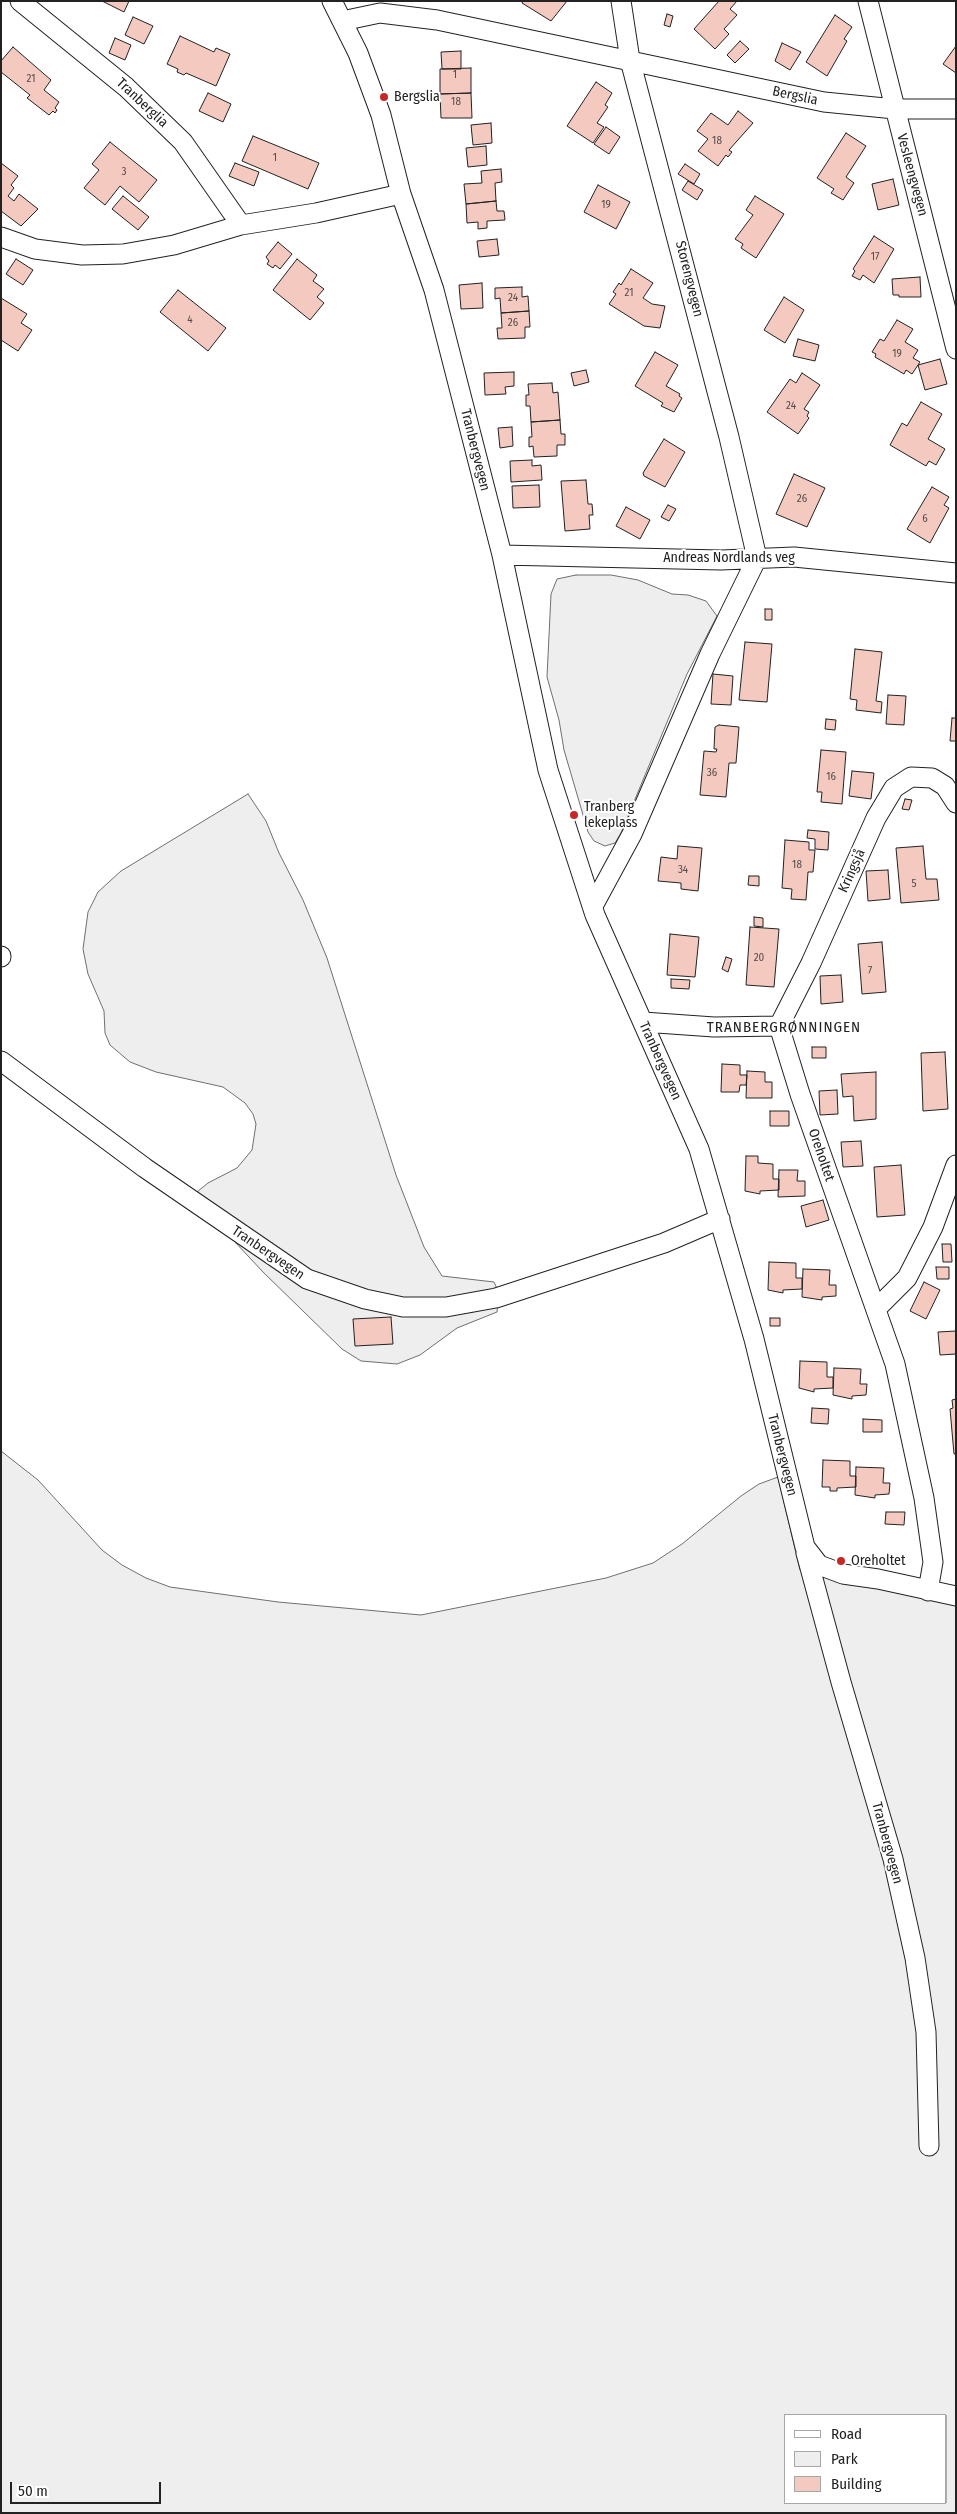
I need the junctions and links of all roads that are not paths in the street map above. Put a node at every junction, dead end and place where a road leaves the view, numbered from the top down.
1 (20, 1) edge
2 (332, 1) edge
3 (621, 1) edge
4 (868, 1) edge
5 (342, 21) junction
6 (630, 60) junction
7 (895, 109) junction
8 (956, 109) edge
9 (401, 194) junction
10 (241, 225) junction
11 (1, 237) edge
12 (956, 349) edge
13 (502, 555) junction
14 (757, 558) junction
15 (956, 573) edge
16 (956, 803) edge
17 (593, 906) junction
18 (643, 1022) junction
19 (780, 1026) junction
20 (1, 1062) edge
21 (956, 1165) edge
22 (720, 1219) junction
23 (876, 1308) junction
24 (805, 1547) junction
25 (928, 1591) junction
26 (956, 1596) edge
27 (929, 2146) dead end

1 - 10 street, Tranberglia
2 - 5 street, Tranbergvegen
3 - 6 street, Storengvegen
4 - 7 street, Vesleengvegen
5 - 6 street, Bergslia
5 - 9 street, Tranbergvegen
6 - 7 street, Bergslia
6 - 14 street, Storengvegen
7 - 8 street, Bergslia
7 - 12 street, Vesleengvegen
9 - 10 street
9 - 13 street, Tranbergvegen
10 - 11 street
13 - 14 street, Andreas Nordlands veg
13 - 17 street, Tranbergvegen
14 - 15 street, Andreas Nordlands veg
14 - 17 street
16 - 19 street, Kringsjå
17 - 18 street, Tranbergvegen
18 - 19 street
18 - 22 street, Tranbergvegen
19 - 23 street, Oreholtet
20 - 22 street, Tranbergvegen
21 - 23 street
22 - 24 street, Tranbergvegen
23 - 25 street, Oreholtet
24 - 25 street, Tranbergvegen
24 - 27 street, Tranbergvegen
25 - 26 street

